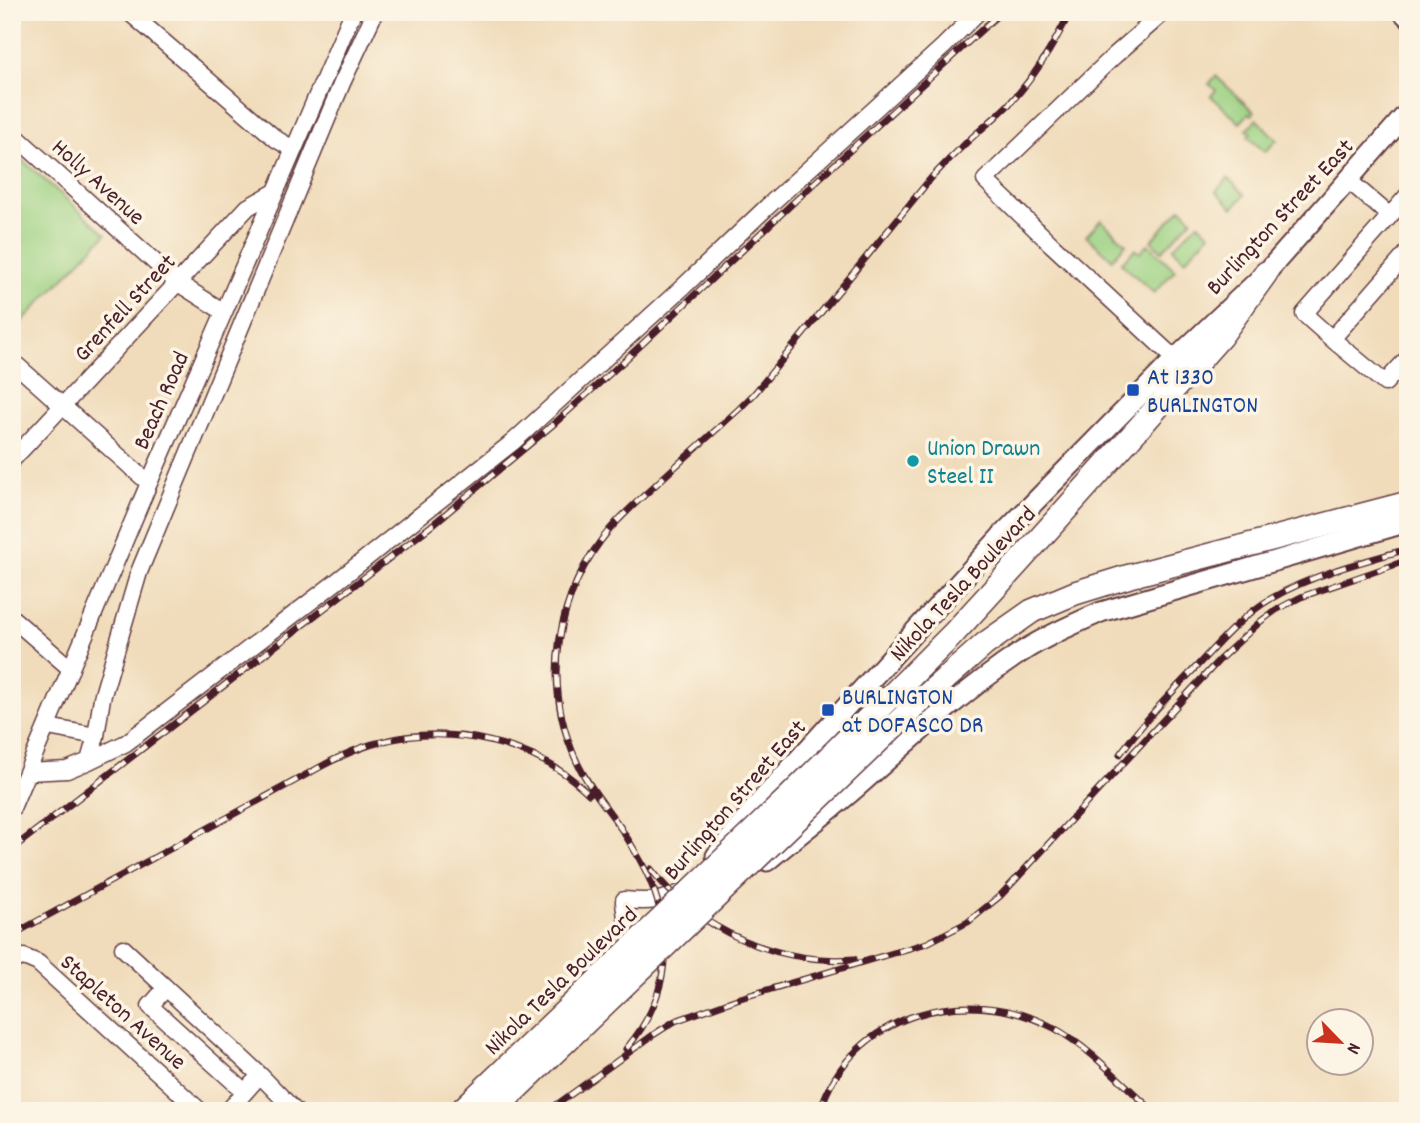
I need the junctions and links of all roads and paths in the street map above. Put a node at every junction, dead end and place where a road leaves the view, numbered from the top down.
1 (129, 12) edge
2 (353, 12) edge
3 (375, 12) edge
4 (978, 12) edge
5 (1164, 12) edge
6 (1402, 12) edge
7 (1408, 17) edge
8 (1408, 112) edge
9 (12, 133) edge
10 (293, 149) junction
11 (1348, 180) junction
12 (275, 192) junction
13 (1408, 195) edge
14 (1390, 216) junction
15 (1408, 252) edge
16 (1266, 273) junction
17 (178, 283) junction
18 (224, 312) junction
19 (1332, 338) junction
20 (1408, 358) edge
21 (1175, 359) junction
22 (12, 361) edge
23 (62, 406) junction
24 (12, 460) edge
25 (149, 483) junction
26 (1408, 503) edge
27 (1408, 522) edge
28 (12, 618) edge
29 (71, 669) junction
30 (48, 727) junction
31 (96, 736) junction
32 (810, 746) junction
33 (89, 761) junction
34 (28, 772) junction
35 (855, 789) junction
36 (12, 808) edge
37 (689, 888) junction
38 (123, 948) dead end
39 (625, 953) junction
40 (12, 960) edge
41 (166, 988) junction
42 (260, 1075) junction
43 (244, 1092) junction
44 (200, 1111) edge
45 (228, 1111) edge
46 (295, 1111) edge
47 (461, 1111) edge
48 (486, 1111) edge
49 (493, 1111) edge

1 - 10 street
2 - 10 street, Beach Road
3 - 31 street
4 - 33 street
5 - 21 street
6 - 7 main road
8 - 11 main road, Burlington Street East
9 - 17 street, Holly Avenue
10 - 12 street, Beach Road
11 - 14 street
11 - 16 main road, Burlington Street East
12 - 17 street, Grenfell Street
12 - 18 street, Beach Road
13 - 14 street
14 - 19 street
15 - 19 street
16 - 21 main road, Burlington Street East
16 - 47 highway, Nikola Tesla Boulevard, bridge
17 - 18 street, Holly Avenue
17 - 23 street, Grenfell Street
18 - 25 street, Beach Road
19 - 20 street
21 - 32 main road, Burlington Street East
22 - 23 street
23 - 24 street, Grenfell Street
23 - 25 street
25 - 29 street, Beach Road
26 - 49 highway, Nikola Tesla Boulevard, bridge
27 - 35 main road
28 - 29 street
29 - 30 street, Beach Road
30 - 31 street
30 - 34 street, Beach Road
31 - 33 street
32 - 35 street
32 - 37 main road, Burlington Street East
33 - 34 street
34 - 36 street, Beach Road
35 - 48 main road
37 - 39 main road, Burlington Street East
37 - 39 street
38 - 41 street
39 - 47 main road, Burlington Street East
40 - 44 street, Stapleton Avenue
41 - 42 street
41 - 43 street
42 - 43 street
42 - 46 street
43 - 45 street

